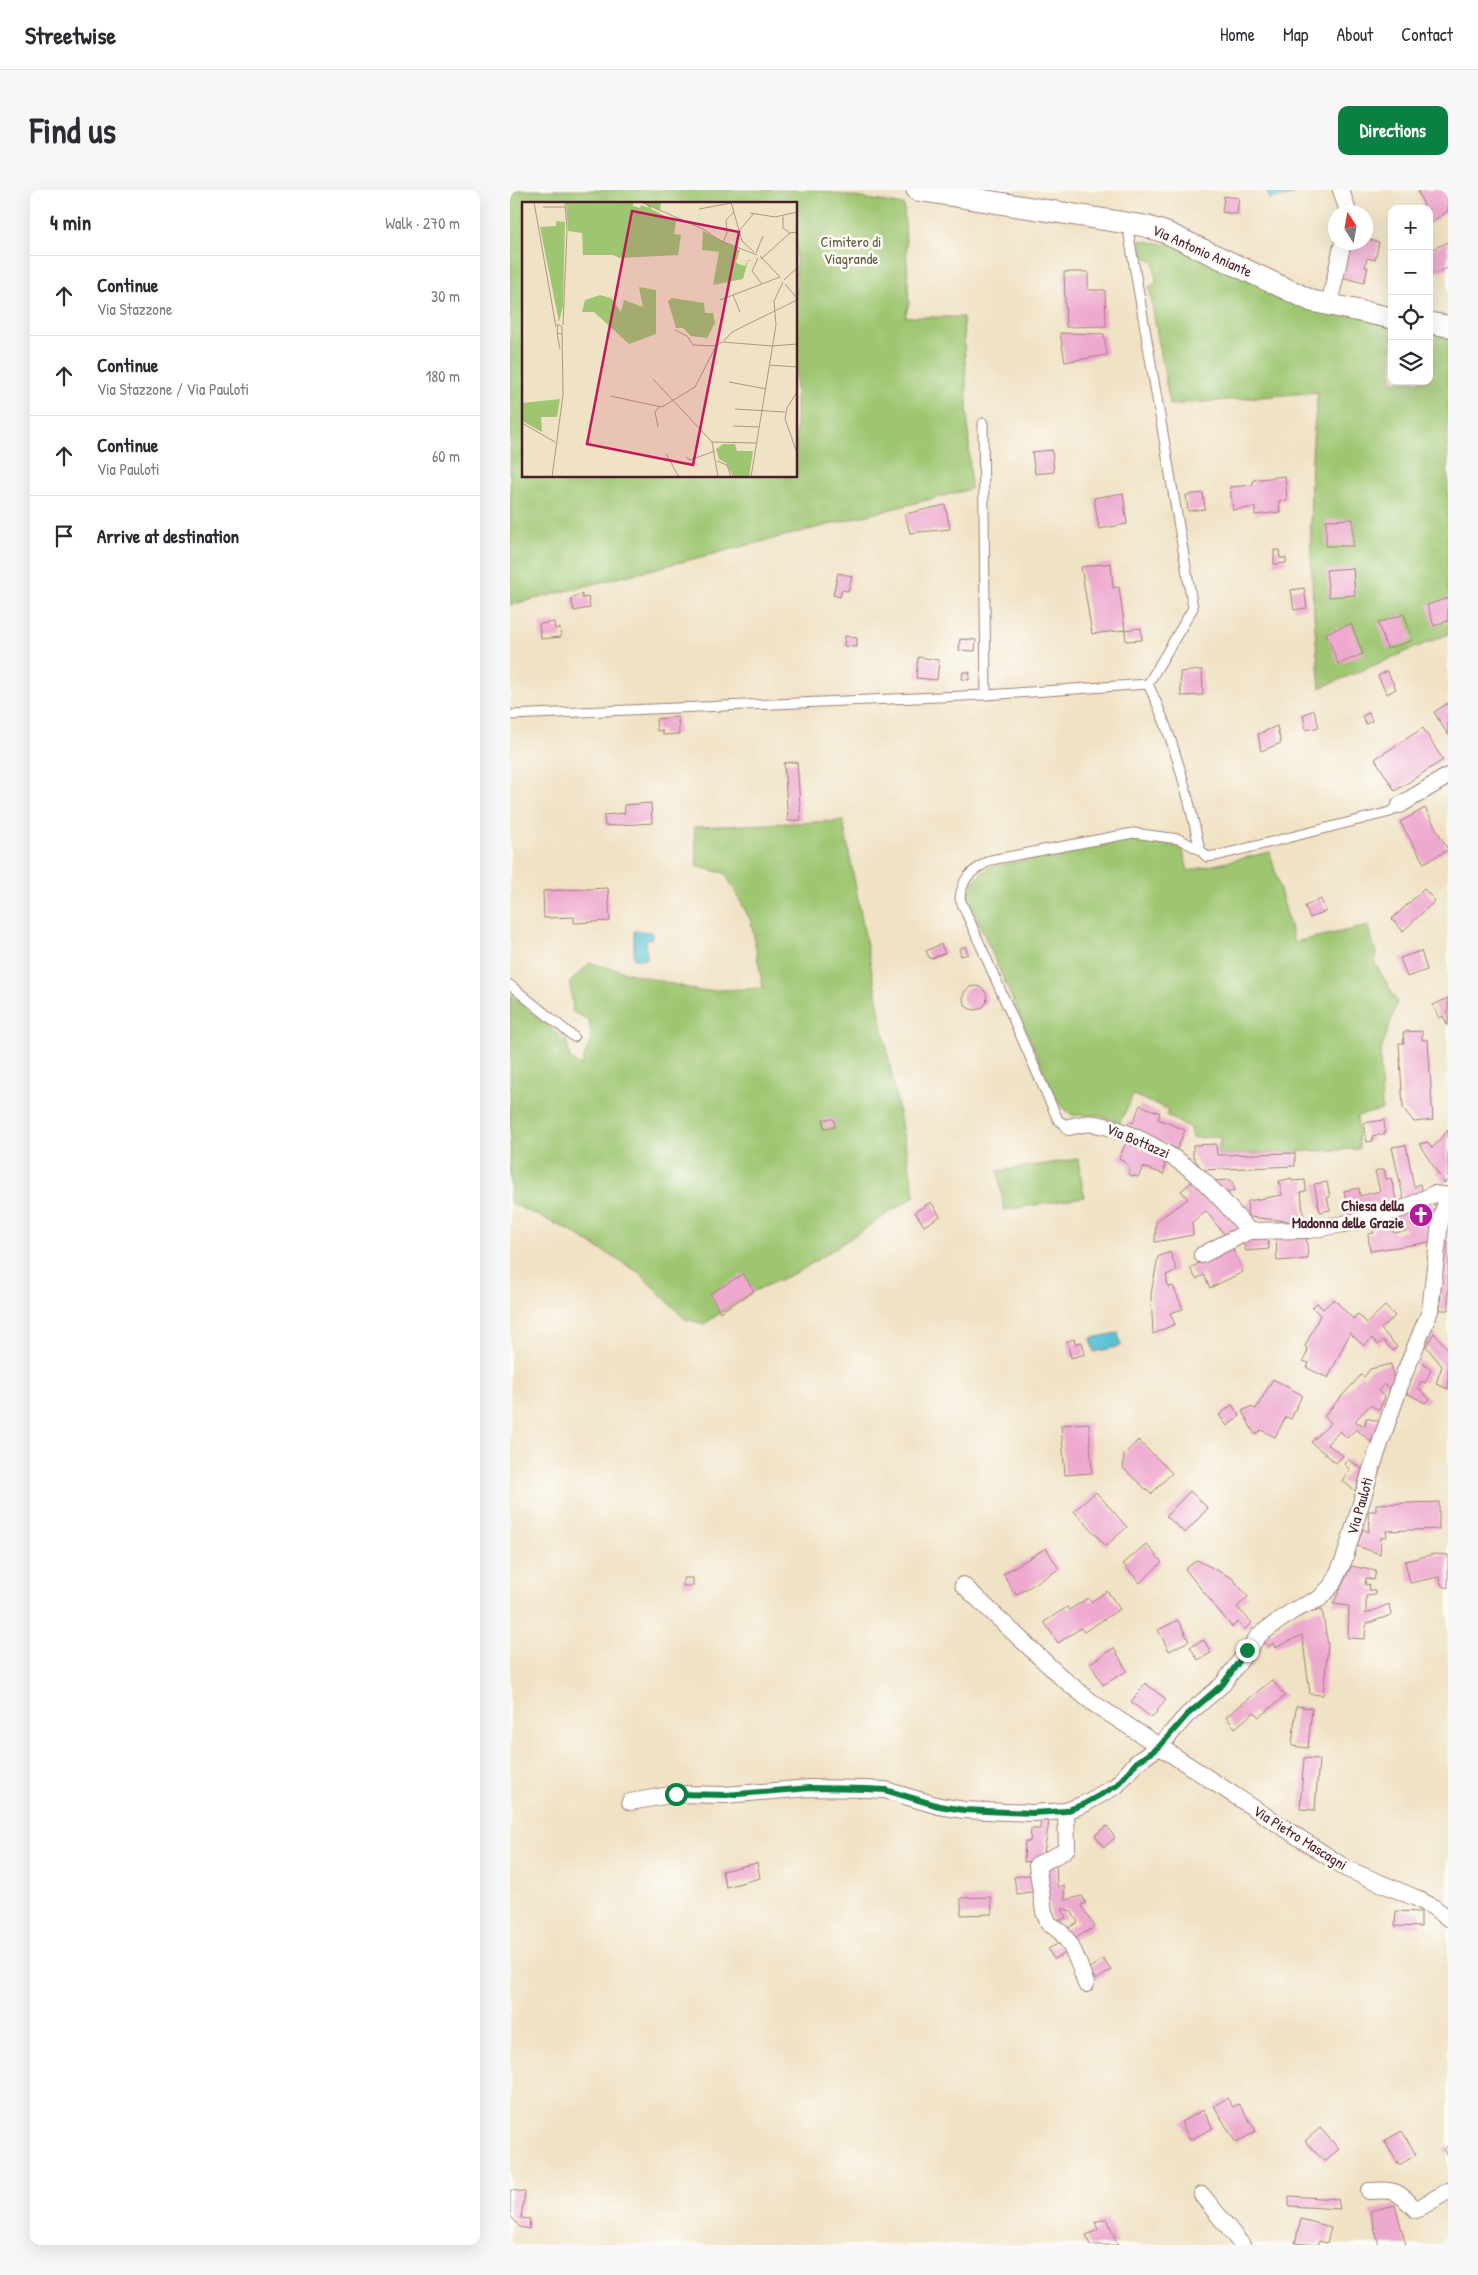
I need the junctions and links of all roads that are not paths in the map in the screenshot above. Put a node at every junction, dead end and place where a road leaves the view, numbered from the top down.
1 (918, 190) edge
2 (1341, 190) edge
3 (1346, 205) edge
4 (1126, 222) junction
5 (1342, 250) edge
6 (1329, 305) junction
7 (1388, 317) edge
8 (1433, 324) edge
9 (1448, 326) edge
10 (984, 423) dead end
11 (1148, 684) junction
12 (986, 695) junction
13 (510, 715) edge
14 (1448, 776) edge
15 (1400, 805) joint
16 (1200, 850) junction
17 (510, 986) edge
18 (574, 1037) dead end
19 (1069, 1127) joint
20 (1448, 1195) edge
21 (1249, 1231) junction
22 (1202, 1255) dead end
23 (963, 1585) dead end
24 (1159, 1747) junction
25 (630, 1802) dead end
26 (1066, 1811) junction
27 (1448, 1918) edge
28 (1086, 1984) dead end
29 (1370, 2191) dead end
30 (1448, 2191) edge
31 (1202, 2195) dead end
32 (1242, 2245) edge

1 - 4 street, Via Antonio Aniante
2 - 3 street
4 - 6 street, Via Antonio Aniante
4 - 11 lane
5 - 6 street
6 - 7 street, Via Antonio Aniante
8 - 9 street
10 - 12 lane
11 - 12 lane
11 - 16 lane
12 - 13 lane
14 - 15 street
15 - 16 lane
16 - 19 lane
17 - 18 lane
19 - 21 street, Via Bottazzi
20 - 21 street
20 - 24 street, Via Pauloti
21 - 22 street
23 - 24 street, Via Pietro Mascagni
24 - 26 street, Via Pauloti
24 - 27 street, Via Pietro Mascagni
25 - 26 street, Via Pauloti
26 - 28 street
29 - 30 street
31 - 32 street

